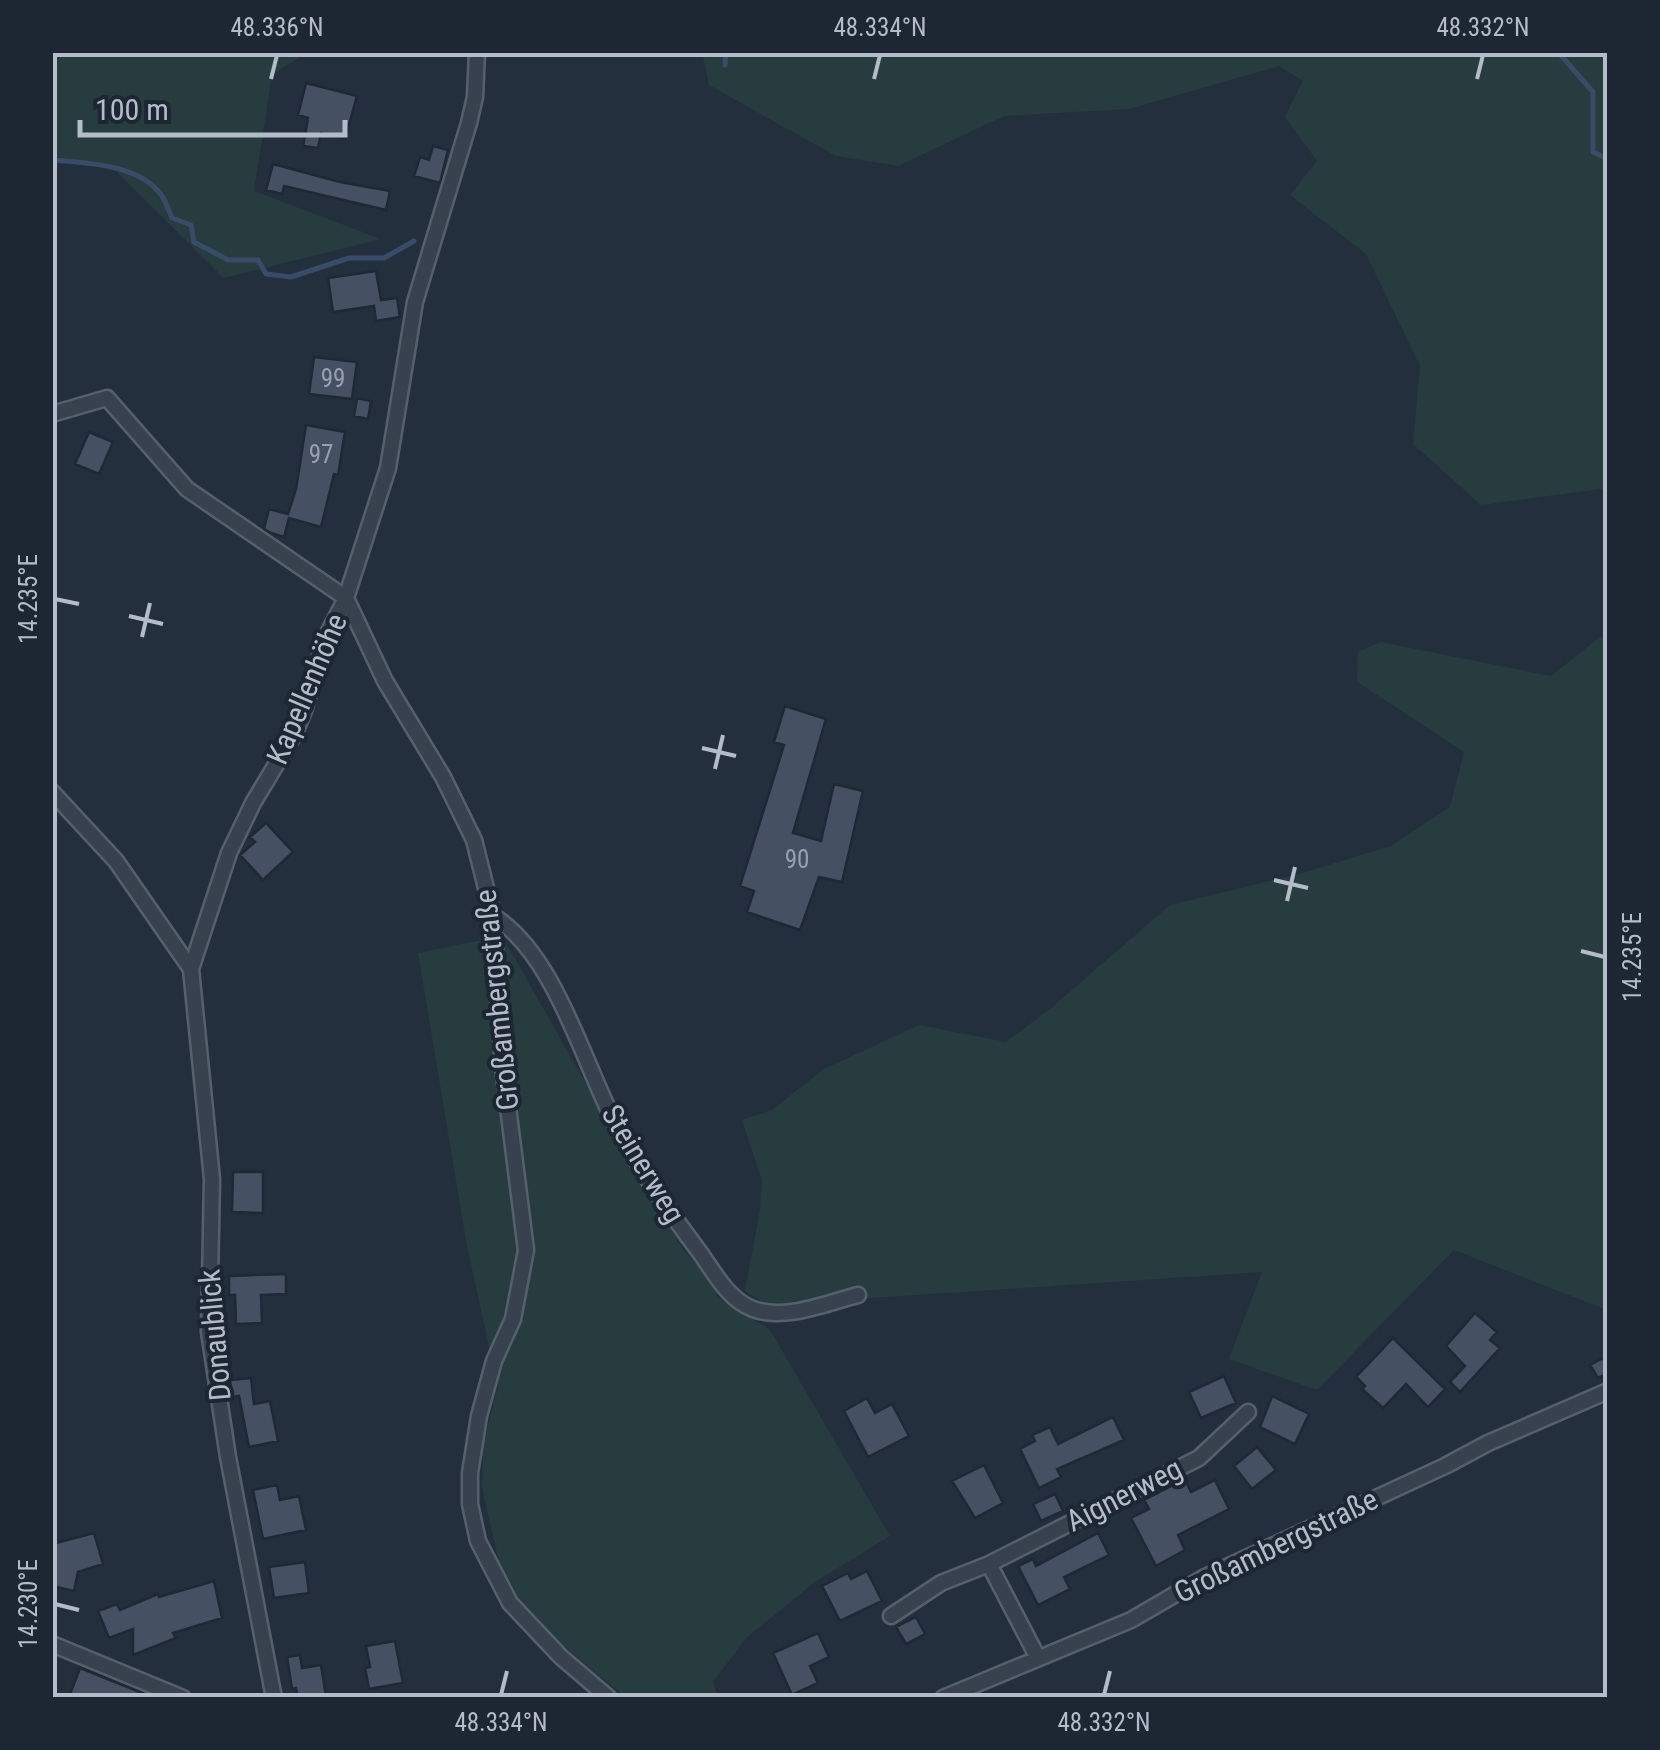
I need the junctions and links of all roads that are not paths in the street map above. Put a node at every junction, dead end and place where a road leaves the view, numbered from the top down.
1 (477, 52) edge
2 (52, 414) edge
3 (346, 598) junction
4 (52, 792) edge
5 (493, 916) junction
6 (191, 969) junction
7 (858, 1294) dead end
8 (1608, 1390) edge
9 (1248, 1412) dead end
10 (989, 1564) junction
11 (891, 1616) dead end
12 (52, 1644) edge
13 (1038, 1658) junction
14 (184, 1698) edge
15 (274, 1698) edge
16 (609, 1698) edge
17 (943, 1698) edge

1 - 3 street
2 - 3 street, Kapellenhöhe
3 - 5 street, Großambergstraße
3 - 6 street, Kapellenhöhe
4 - 6 street
5 - 7 street, Steinerweg
5 - 16 street, Großambergstraße
6 - 15 street, Donaublick
8 - 13 street, Großambergstraße
9 - 10 street, Aignerweg
10 - 11 street, Aignerweg
10 - 13 street
12 - 14 street
13 - 17 street, Großambergstraße

